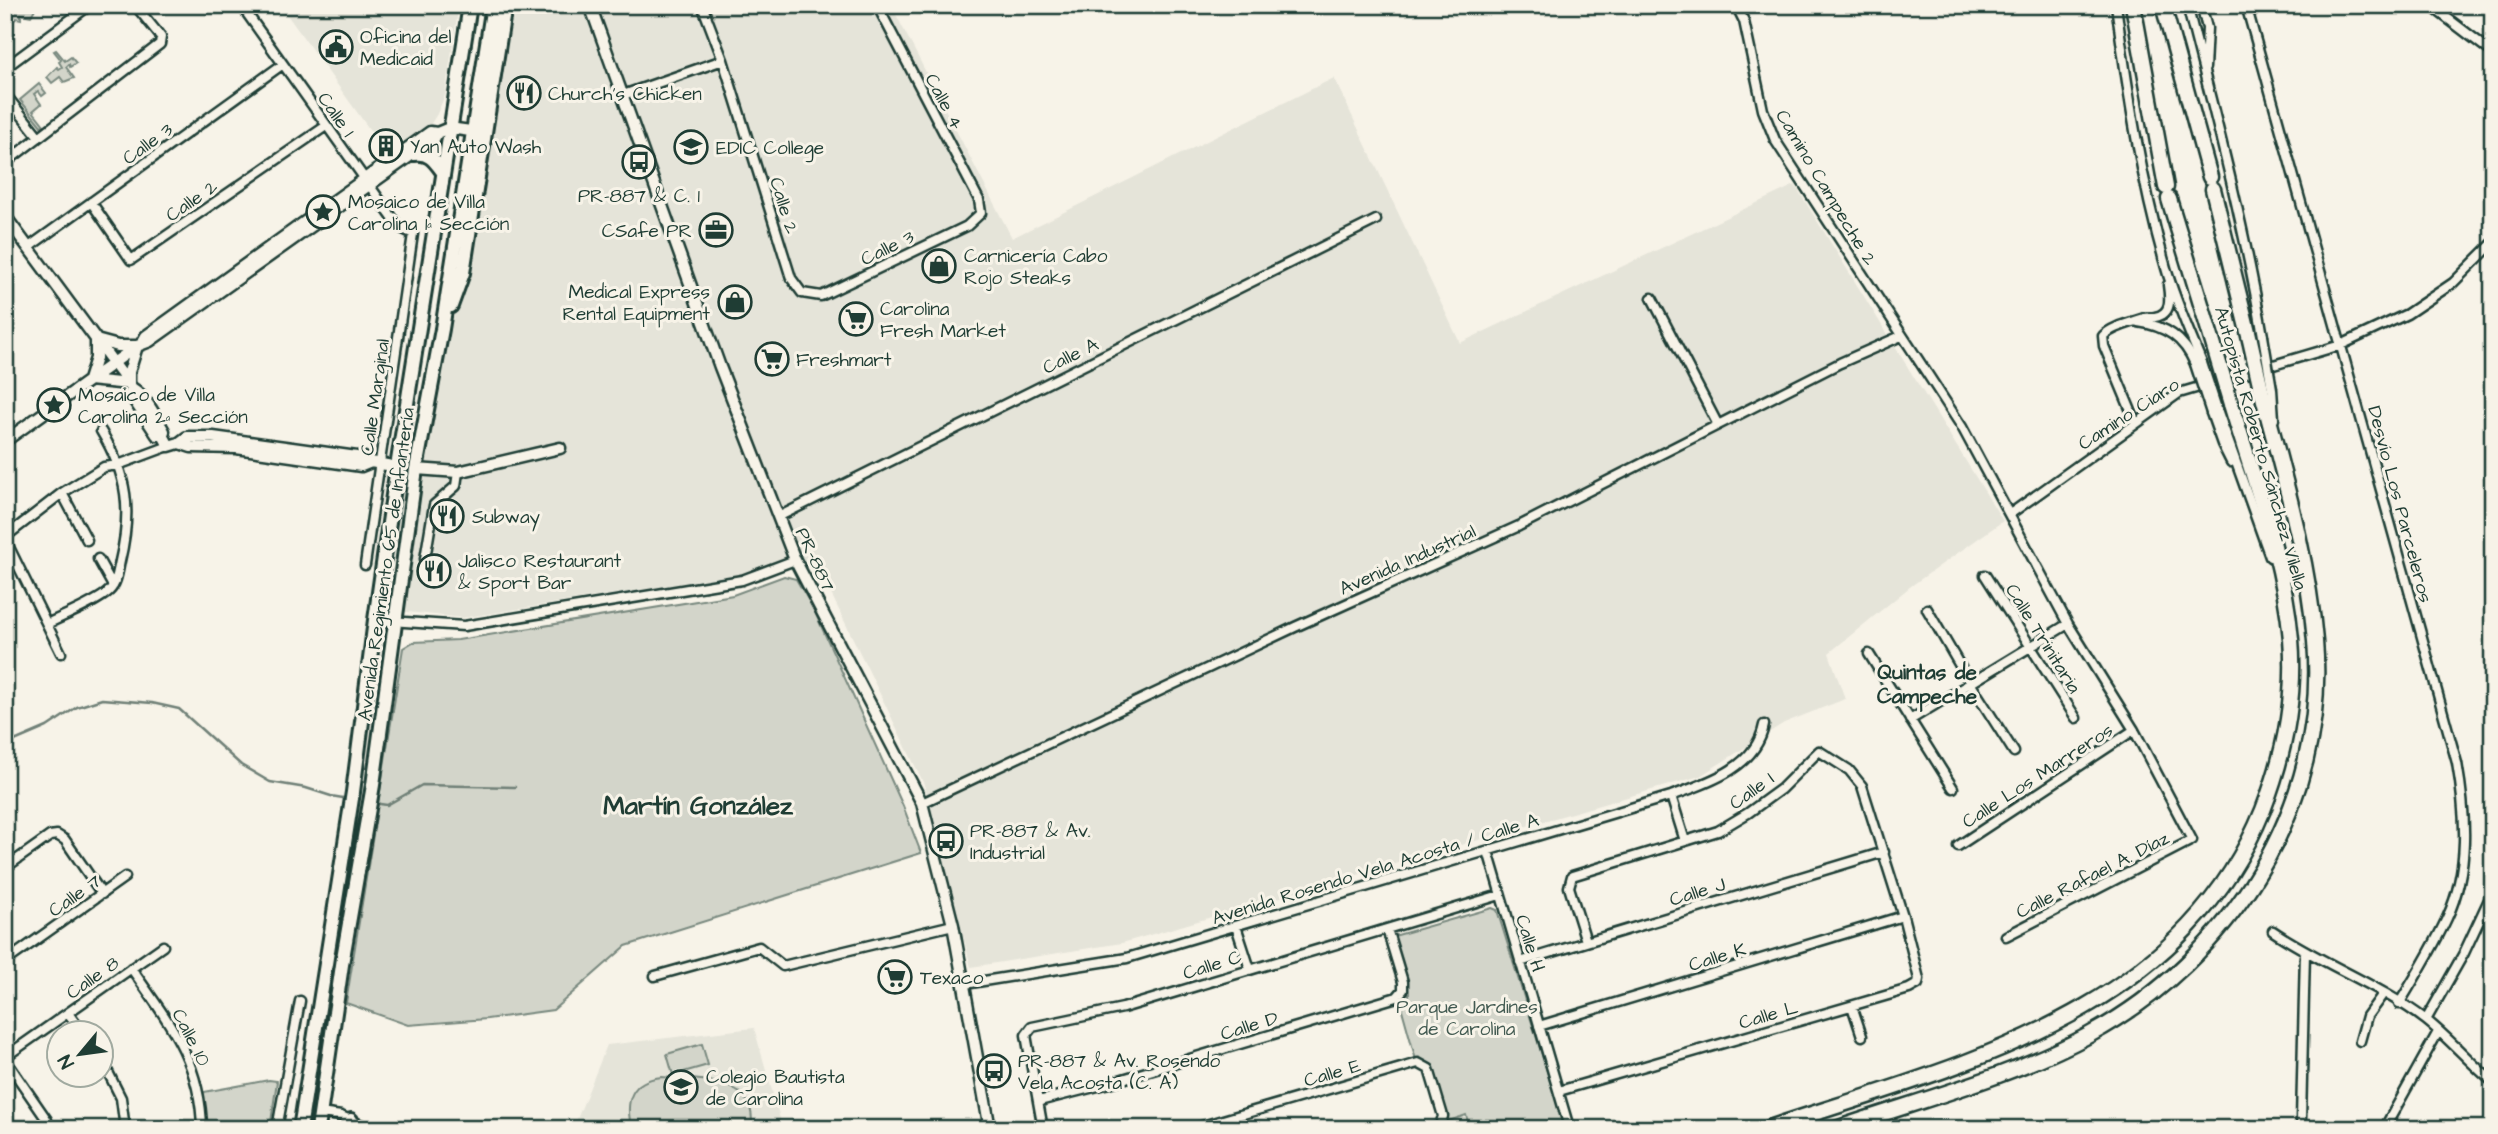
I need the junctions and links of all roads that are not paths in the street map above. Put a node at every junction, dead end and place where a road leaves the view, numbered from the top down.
1 (90, 5) edge
2 (135, 5) edge
3 (241, 5) edge
4 (470, 5) edge
5 (493, 5) edge
6 (505, 5) edge
7 (590, 5) edge
8 (702, 5) edge
9 (877, 5) edge
10 (1736, 5) edge
11 (2116, 5) edge
12 (2133, 5) edge
13 (2163, 5) edge
14 (2187, 5) edge
15 (2201, 5) edge
16 (2246, 5) edge
17 (2431, 5) edge
18 (2493, 53) edge
19 (723, 60) junction
20 (284, 64) junction
21 (5, 68) edge
22 (2205, 78) junction
23 (5, 94) edge
24 (623, 95) junction
25 (326, 126) junction
26 (443, 130) junction
27 (480, 132) junction
28 (39, 137) junction
29 (414, 154) junction
30 (5, 163) edge
31 (443, 172) junction
32 (367, 182) junction
33 (90, 202) junction
34 (981, 214) joint
35 (5, 216) edge
36 (1376, 220) dead end
37 (413, 234) joint
38 (2493, 243) edge
39 (29, 247) junction
40 (2166, 268) junction
41 (802, 293) joint
42 (1651, 299) dead end
43 (2138, 322) junction
44 (1901, 336) junction
45 (2256, 338) junction
46 (5, 339) edge
47 (96, 340) junction
48 (140, 344) junction
49 (2341, 345) junction
50 (5, 350) edge
51 (114, 363) junction
52 (2198, 363) junction
53 (89, 380) junction
54 (130, 386) junction
55 (2136, 423) junction
56 (1718, 425) junction
57 (101, 432) dead end
58 (5, 441) edge
59 (174, 445) junction
60 (560, 448) dead end
61 (376, 463) junction
62 (118, 465) junction
63 (397, 467) junction
64 (416, 469) junction
65 (458, 471) junction
66 (62, 494) junction
67 (2010, 514) junction
68 (778, 517) junction
69 (5, 538) edge
70 (87, 540) dead end
71 (98, 559) dead end
72 (425, 559) dead end
73 (796, 559) junction
74 (365, 565) dead end
75 (1985, 575) dead end
76 (113, 586) junction
77 (2287, 602) junction
78 (1927, 610) dead end
79 (375, 620) junction
80 (394, 623) junction
81 (47, 624) junction
82 (2068, 624) junction
83 (2031, 646) junction
84 (61, 653) dead end
85 (1869, 653) dead end
86 (1970, 683) junction
87 (2076, 718) dead end
88 (1910, 720) junction
89 (1764, 725) dead end
90 (2134, 730) junction
91 (2014, 751) dead end
92 (1953, 788) dead end
93 (1671, 796) junction
94 (922, 803) junction
95 (2192, 840) joint
96 (1685, 841) junction
97 (1958, 846) dead end
98 (1488, 851) junction
99 (1884, 852) junction
100 (5, 867) edge
101 (125, 877) dead end
102 (2493, 891) edge
103 (103, 894) junction
104 (1500, 895) junction
105 (1903, 916) junction
106 (953, 925) junction
107 (1236, 926) junction
108 (1387, 929) junction
109 (2273, 932) dead end
110 (2006, 936) dead end
111 (1586, 941) junction
112 (163, 946) dead end
113 (2305, 952) junction
114 (5, 962) edge
115 (1520, 962) junction
116 (131, 968) junction
117 (1250, 969) junction
118 (655, 976) dead end
119 (965, 984) junction
120 (2383, 993) junction
121 (300, 1001) dead end
122 (2399, 1004) junction
123 (1852, 1006) junction
124 (68, 1013) junction
125 (72, 1018) edge
126 (2426, 1020) junction
127 (1539, 1026) junction
128 (2438, 1032) junction
129 (1862, 1035) dead end
130 (2360, 1041) dead end
131 (5, 1058) edge
132 (2493, 1082) edge
133 (116, 1088) edge
134 (1559, 1091) junction
135 (1039, 1101) junction
136 (320, 1114) junction
137 (2301, 1120) dead end
138 (1568, 1124) dead end
139 (348, 1125) edge
140 (47, 1129) edge
141 (125, 1129) edge
142 (202, 1129) edge
143 (277, 1129) edge
144 (300, 1129) edge
145 (318, 1129) edge
146 (371, 1129) edge
147 (990, 1129) edge
148 (1043, 1129) edge
149 (1192, 1129) edge
150 (1430, 1129) edge
151 (1766, 1129) edge
152 (1836, 1129) edge
153 (2384, 1129) edge

1 - 21 street
2 - 28 street
3 - 20 street, Calle 1
4 - 26 main road, Avenida Regimiento 65 de Infantería
5 - 27 main road
6 - 27 main road
7 - 24 street, PR-887
8 - 19 street, Calle 2
9 - 34 street, Calle 4
10 - 44 street, Camino Campeche 2
11 - 40 street
12 - 77 highway, Autopista Roberto Sánchez Vilella, bridge
13 - 45 highway, Autopista Roberto Sánchez Vilella
14 - 22 street
15 - 22 street
16 - 49 street, Desvío Los Parceleros
17 - 18 street
19 - 24 street
19 - 41 street, Calle 2
20 - 25 street, Calle 1
20 - 33 street, Calle 3
22 - 45 street
23 - 28 street
24 - 68 street, PR-887
25 - 32 street, Calle 1
25 - 33 street, Calle 2
26 - 27 street
26 - 29 street
26 - 31 main road, Avenida Regimiento 65 de Infantería
26 - 32 street
27 - 64 main road, Avenida Regimiento 65 de Infantería
28 - 30 street
29 - 31 main road
29 - 32 street
31 - 63 main road, Avenida Regimiento 65 de Infantería
32 - 37 street, Calle 1
32 - 48 street
33 - 39 street, Calle 3
34 - 41 street, Calle 3
35 - 39 street
36 - 68 street, Calle A
37 - 61 street, Calle Marginal
38 - 49 street, Camino Ciaro
39 - 47 street
40 - 43 street
40 - 52 street
42 - 56 street
43 - 52 street
43 - 55 street
44 - 56 street, Avenida Industrial
44 - 67 street, Camino Campeche 2
45 - 152 highway, Autopista Roberto Sánchez Vilella, bridge
46 - 50 street
47 - 48 street
47 - 51 street
47 - 53 street
48 - 51 street
48 - 54 street
49 - 55 street, Camino Ciaro
49 - 122 street, Desvío Los Parceleros
51 - 53 street
51 - 54 street
52 - 77 street, bridge
53 - 54 street
53 - 58 street
54 - 59 street
55 - 67 street, Camino Ciaro
56 - 94 street, Avenida Industrial
57 - 62 street
59 - 61 street
59 - 62 street
60 - 65 street
61 - 63 street
61 - 74 street, Calle Marginal
62 - 66 street
62 - 76 street
63 - 79 main road, Avenida Regimiento 65 de Infantería
64 - 65 street
64 - 80 main road, Avenida Regimiento 65 de Infantería
65 - 72 street
66 - 69 street
66 - 70 street
67 - 82 street, Camino Campeche 2
68 - 73 street, PR-887
69 - 81 street
71 - 76 street
73 - 80 street
73 - 94 street, PR-887
75 - 83 street, Calle Trinitaria
76 - 81 street
77 - 151 highway, Autopista Roberto Sánchez Vilella
78 - 86 street
79 - 80 street
79 - 144 main road, Avenida Regimiento 65 de Infantería
80 - 136 main road, Avenida Regimiento 65 de Infantería
81 - 84 street
82 - 83 street
82 - 90 street, Camino Campeche 2
83 - 86 street
83 - 87 street, Calle Trinitaria
85 - 88 street
86 - 88 street
86 - 91 street
88 - 92 street
89 - 93 street, Avenida Rosendo Vela Acosta / Calle A
90 - 95 street, Camino Campeche 2
90 - 97 street, Calle Los Marreros
93 - 96 street
93 - 98 street, Avenida Rosendo Vela Acosta / Calle A
94 - 106 street, PR-887
95 - 110 street, Calle Rafael A. Díaz
96 - 99 street, Calle I
96 - 111 street, Calle I
98 - 104 street, Calle H
98 - 107 street, Avenida Rosendo Vela Acosta / Calle A
99 - 105 street, Calle I
99 - 111 street, Calle J
100 - 103 street
101 - 103 street, Calle 7
102 - 126 street
103 - 114 street, Calle 7
104 - 108 street, Calle C
104 - 115 street, Calle H
105 - 123 street, Calle L
105 - 127 street, Calle K
106 - 118 street
106 - 119 street, PR-887
107 - 117 street
107 - 119 street, Avenida Rosendo Vela Acosta / Calle A
108 - 117 street, Calle C
108 - 135 street, Calle D
109 - 113 street
111 - 115 street, Calle J
112 - 116 street, Calle 8
113 - 120 street
113 - 137 street
115 - 127 street, Calle H
116 - 124 street, Calle 8
116 - 142 street, Calle 10
117 - 135 street, Calle C
119 - 147 street, PR-887
120 - 122 street
120 - 130 street
121 - 143 street
122 - 126 street
123 - 129 street
123 - 134 street, Calle L
124 - 125 street
124 - 131 street, Calle 8
126 - 128 street
127 - 134 street, Calle H
128 - 132 street
128 - 153 street
131 - 140 street
133 - 141 street
134 - 138 street, Calle H
135 - 148 street, Calle C
136 - 139 street
136 - 145 main road, Avenida Regimiento 65 de Infantería
139 - 146 street
149 - 150 street, Calle E

